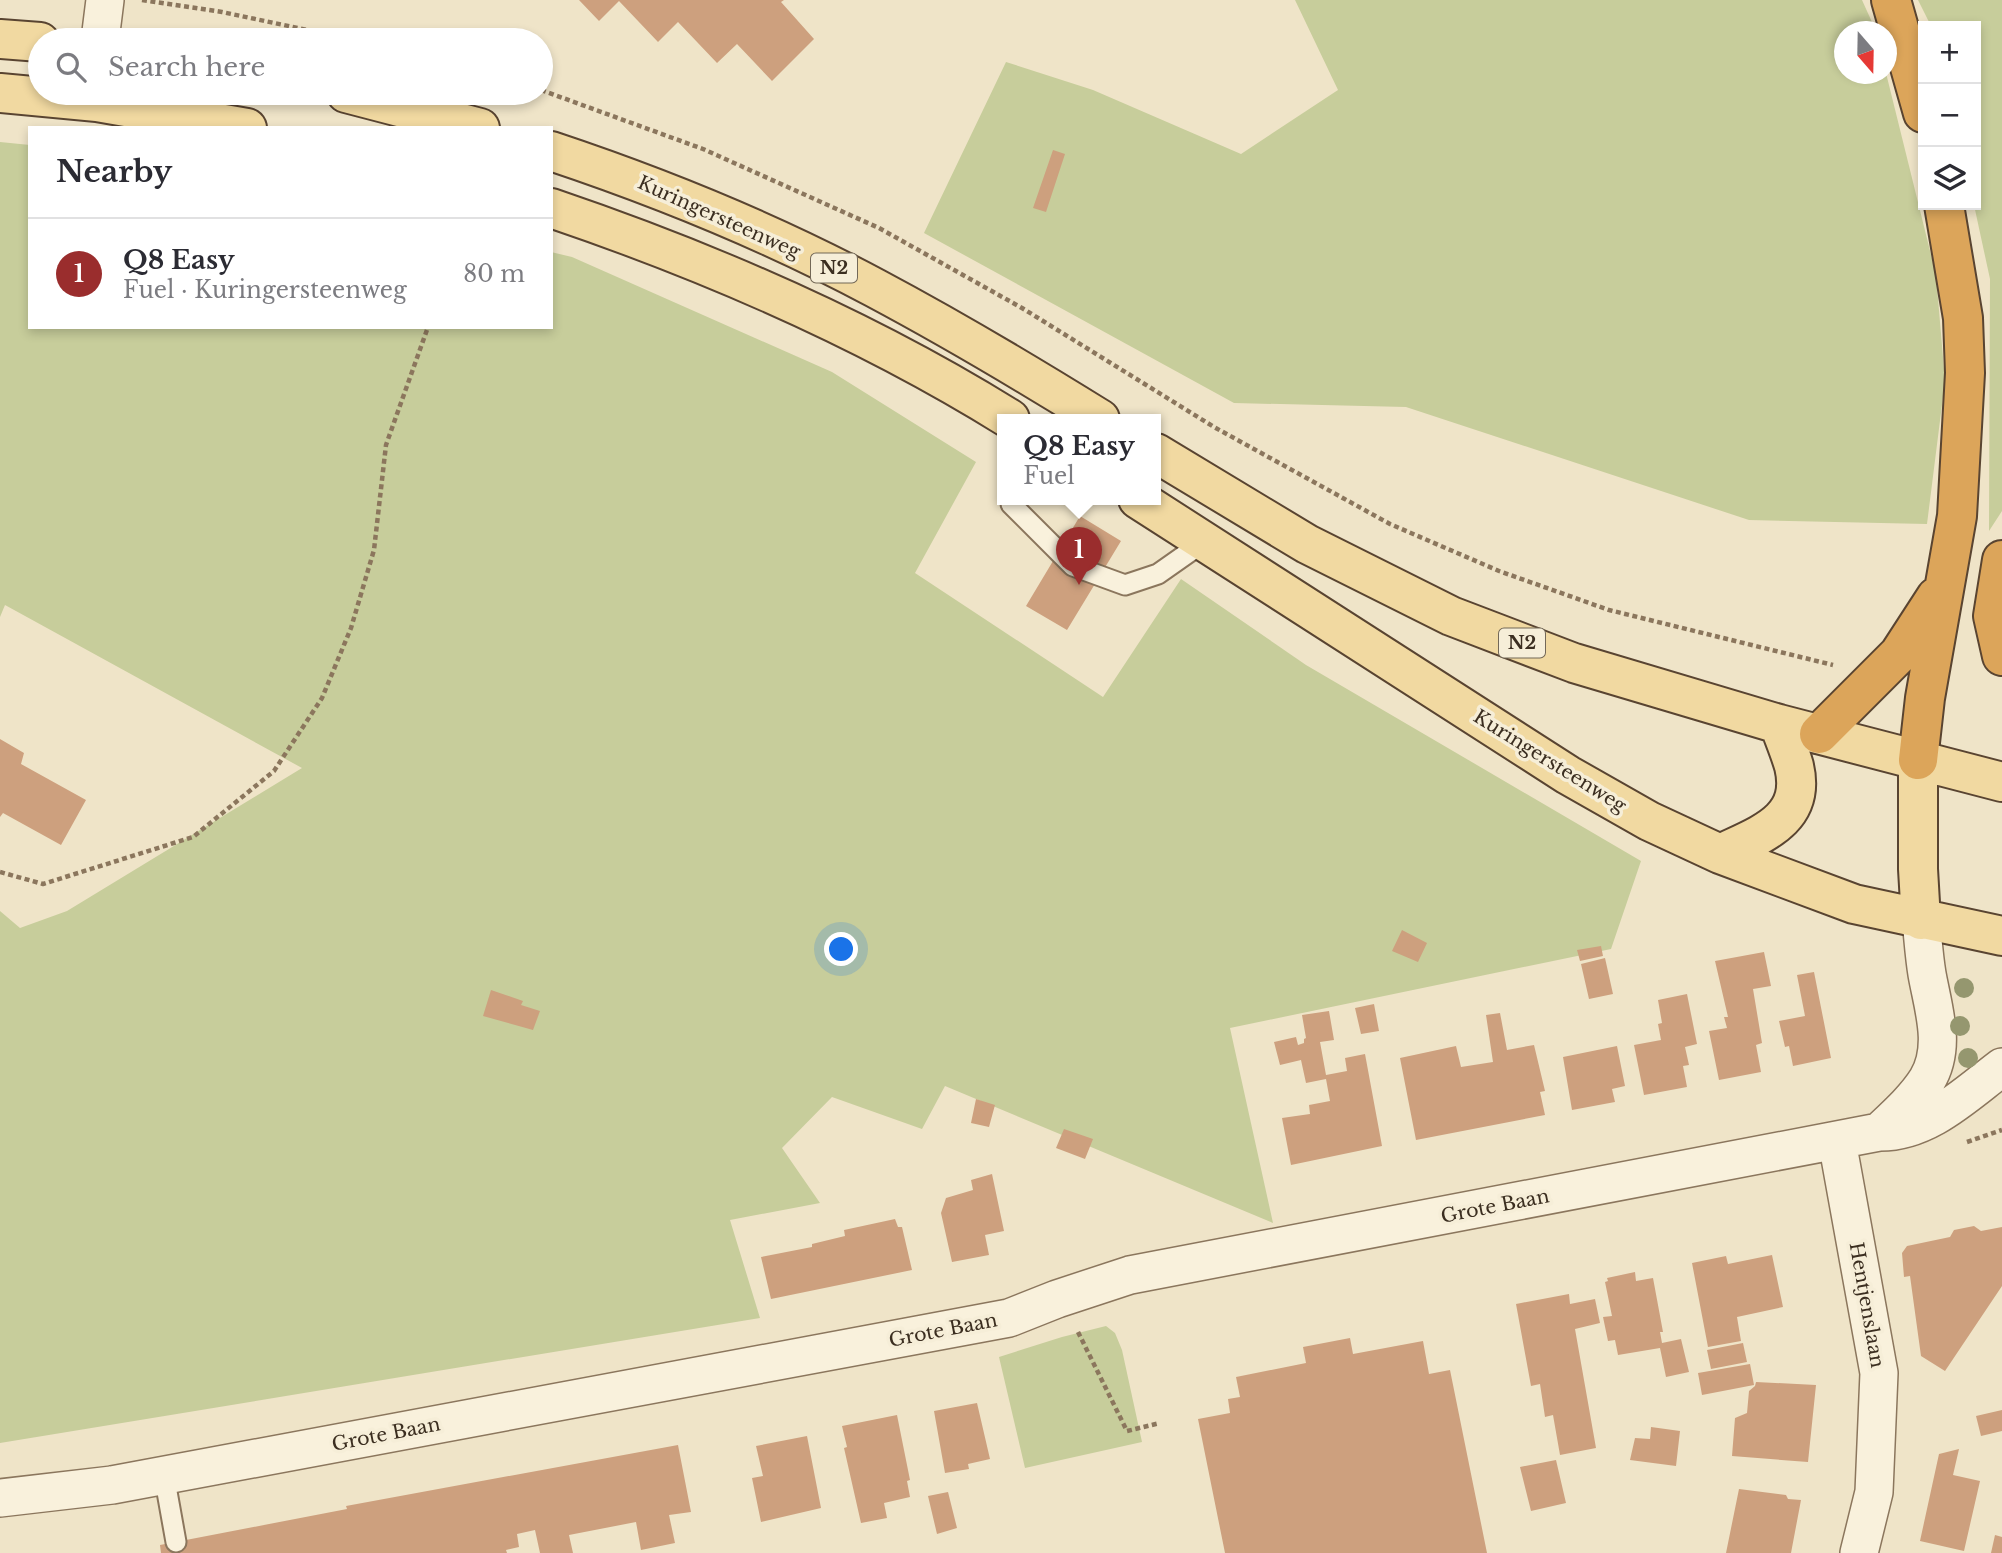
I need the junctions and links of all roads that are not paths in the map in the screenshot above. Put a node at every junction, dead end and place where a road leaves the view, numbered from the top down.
1 (105, 0) edge
2 (1891, 0) edge
3 (102, 28) edge
4 (0, 39) edge
5 (28, 41) edge
6 (0, 93) edge
7 (1918, 95) edge
8 (28, 96) edge
9 (114, 105) edge
10 (391, 105) edge
11 (235, 126) edge
12 (472, 126) edge
13 (553, 152) edge
14 (553, 209) edge
15 (1945, 210) edge
16 (1002, 414) edge
17 (1092, 414) edge
18 (1161, 456) edge
19 (1012, 505) edge
20 (1148, 505) edge
21 (1205, 541) junction
22 (2002, 560) edge
23 (1944, 587) junction
24 (2002, 656) edge
25 (1779, 724) junction
26 (1819, 734) junction
27 (1918, 760) junction
28 (2002, 782) edge
29 (1720, 854) junction
30 (1921, 920) junction
31 (2002, 936) edge
32 (2002, 1067) edge
33 (1879, 1132) junction
34 (1837, 1142) junction
35 (164, 1475) junction
36 (0, 1498) edge
37 (176, 1542) dead end
38 (1859, 1553) edge

1 - 3 street
2 - 7 highway
4 - 5 main road
6 - 8 main road
9 - 11 main road
10 - 12 main road
13 - 17 main road, Kuringersteenweg / N2
14 - 16 main road, N2
15 - 23 highway
18 - 25 main road, N2
19 - 21 lane
20 - 21 main road, Kuringersteenweg
21 - 29 main road, Kuringersteenweg
22 - 24 highway
23 - 26 highway
23 - 27 highway
25 - 26 main road, N2
25 - 29 main road
26 - 27 main road, N2
27 - 28 main road, N2
27 - 30 main road
29 - 30 main road, Kuringersteenweg
30 - 31 main road, Kuringersteenweg
30 - 33 street
32 - 33 street, Grote Baan
33 - 34 street, Grote Baan
34 - 35 street, Grote Baan
34 - 38 street, Hentjenslaan
35 - 36 street, Grote Baan
35 - 37 lane

